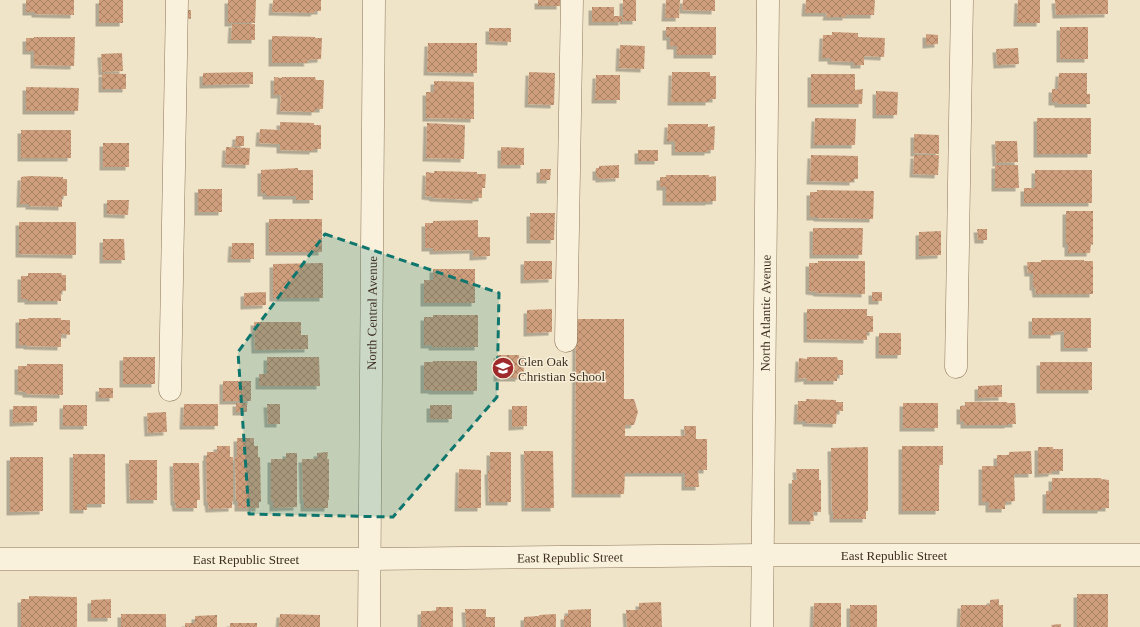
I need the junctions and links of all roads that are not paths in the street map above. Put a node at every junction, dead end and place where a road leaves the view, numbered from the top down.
1 (177, 0) edge
2 (374, 0) edge
3 (572, 0) edge
4 (768, 0) edge
5 (962, 0) edge
6 (566, 341) dead end
7 (956, 367) dead end
8 (170, 390) dead end
9 (762, 555) junction
10 (1140, 555) edge
11 (0, 559) edge
12 (368, 559) junction
13 (369, 627) edge
14 (762, 627) edge

1 - 8 street
2 - 12 street, North Central Avenue
3 - 6 street
4 - 9 street, North Atlantic Avenue
5 - 7 street
9 - 10 street, East Republic Street
9 - 12 street, East Republic Street
9 - 14 street, North Atlantic Avenue
11 - 12 street, East Republic Street
12 - 13 street, North Central Avenue

